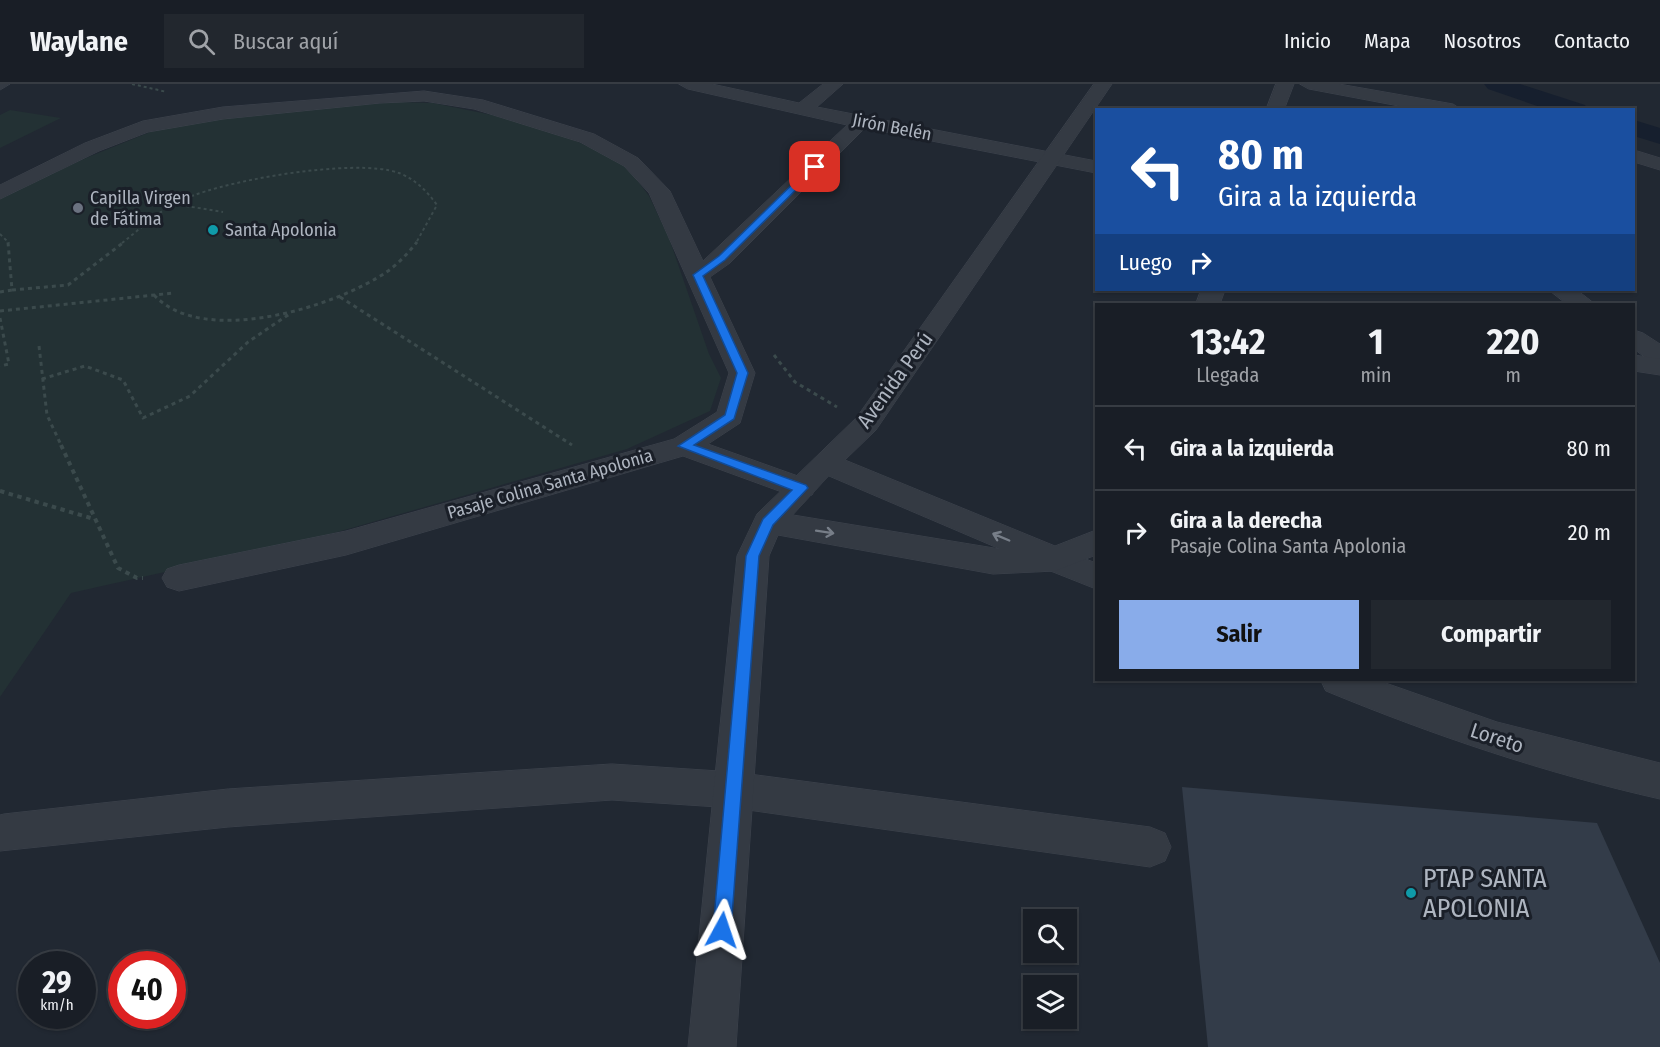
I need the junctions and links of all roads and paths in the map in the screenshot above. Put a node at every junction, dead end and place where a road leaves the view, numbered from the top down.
1 (132, 84) edge
2 (688, 84) edge
3 (834, 84) edge
4 (1103, 84) edge
5 (1285, 84) edge
6 (1309, 84) edge
7 (168, 92) dead end
8 (804, 108) junction
9 (1276, 108) edge
10 (1442, 108) edge
11 (861, 122) junction
12 (1635, 156) edge
13 (1053, 158) junction
14 (1660, 164) edge
15 (1095, 167) edge
16 (0, 194) edge
17 (173, 204) junction
18 (223, 212) dead end
19 (0, 234) edge
20 (698, 275) junction
21 (12, 290) junction
22 (1563, 291) edge
23 (0, 292) edge
24 (174, 293) dead end
25 (154, 295) junction
26 (340, 297) junction
27 (1581, 303) edge
28 (0, 310) edge
29 (294, 311) junction
30 (0, 318) edge
31 (1635, 339) edge
32 (39, 346) dead end
33 (770, 349) dead end
34 (1660, 356) edge
35 (1635, 363) edge
36 (0, 366) edge
37 (1660, 367) edge
38 (42, 379) junction
39 (866, 424) junction
40 (684, 446) junction
41 (824, 462) junction
42 (608, 468) junction
43 (801, 488) junction
44 (0, 491) edge
45 (95, 519) junction
46 (768, 522) junction
47 (1095, 542) edge
48 (1055, 560) junction
49 (1095, 577) edge
50 (179, 579) joint
51 (1342, 681) edge
52 (1660, 780) edge
53 (734, 790) junction
54 (4, 833) dead end
55 (1150, 848) dead end
56 (711, 1047) edge

1 - 7 path
2 - 8 street, Jirón Belén
3 - 8 street
4 - 13 street, Avenida Perú
5 - 9 street
6 - 10 street
8 - 11 street, Jirón Belén
11 - 13 street, Jirón Belén
11 - 20 street
12 - 14 street
13 - 15 street, Jirón Belén
13 - 39 street, Avenida Perú
16 - 20 street, Pasaje Colina Santa Apolonia
17 - 18 path
17 - 21 path
17 - 26 path
19 - 21 path
20 - 40 street, Pasaje Colina Santa Apolonia
21 - 23 path
22 - 27 street
24 - 25 path
25 - 28 path
25 - 29 path
26 - 29 path
26 - 42 path
29 - 38 path
30 - 36 path
31 - 34 street
32 - 38 path
33 - 39 path
35 - 37 street
38 - 45 path
39 - 41 street, Avenida Perú
40 - 42 street, Pasaje Colina Santa Apolonia
40 - 43 street
41 - 43 street, Avenida Perú
48 -> 41 street
42 - 50 street, Pasaje Colina Santa Apolonia
43 - 46 street, Avenida Perú
44 - 45 path
45 - 50 path
46 -> 48 street
46 - 53 street, Avenida Perú
47 - 48 street
48 - 49 street
51 - 52 street, Loreto
53 - 54 street
53 - 55 street
53 - 56 street, Avenida Perú

